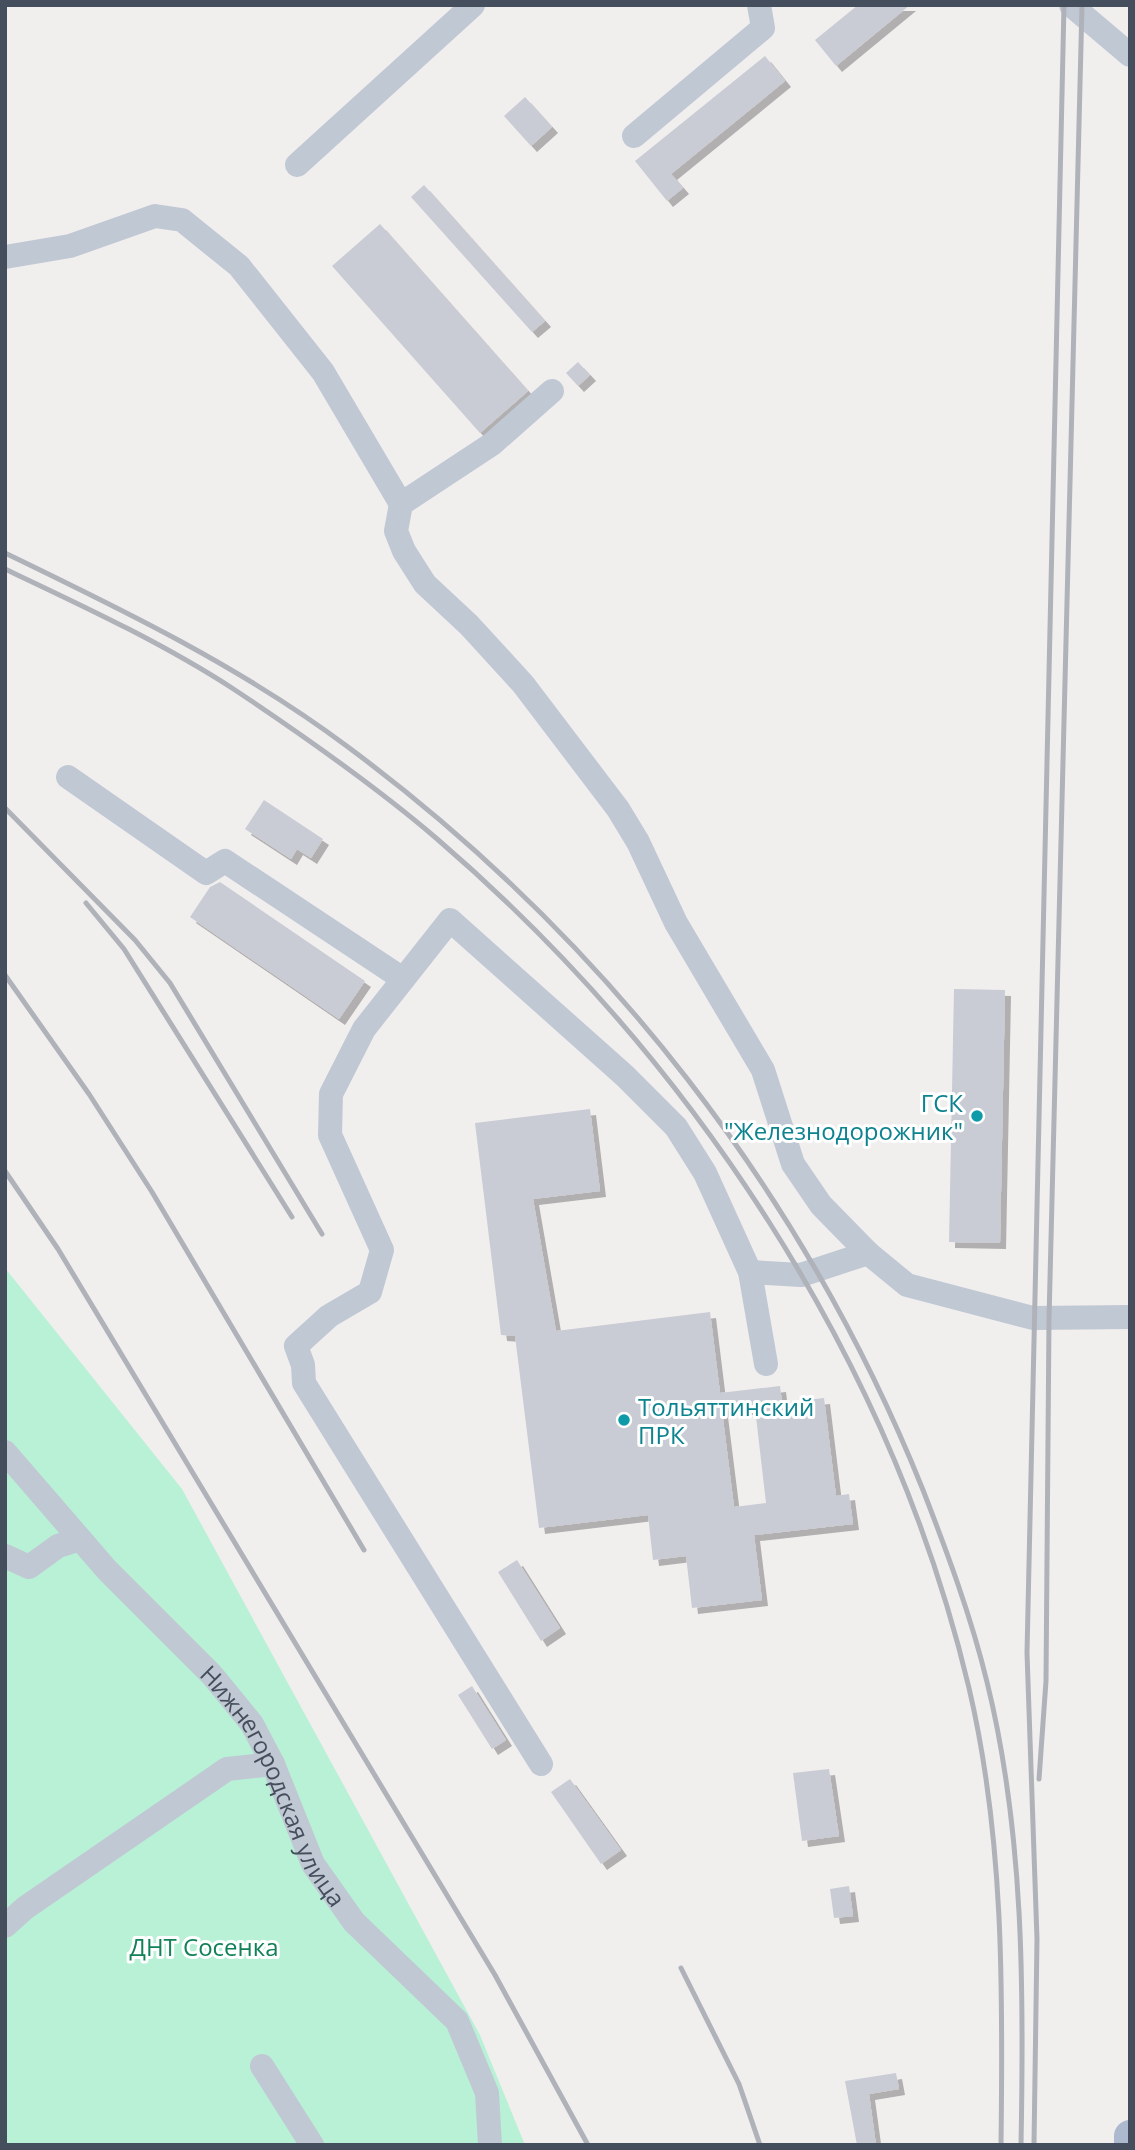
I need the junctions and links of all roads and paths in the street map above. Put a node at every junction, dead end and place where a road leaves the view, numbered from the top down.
1 (473, 5) edge
2 (759, 5) edge
3 (1071, 5) edge
4 (1130, 55) edge
5 (634, 136) dead end
6 (297, 165) dead end
7 (5, 257) edge
8 (552, 391) dead end
9 (401, 505) junction
10 (68, 777) dead end
11 (403, 979) junction
12 (868, 1253) junction
13 (750, 1272) junction
14 (1130, 1317) edge
15 (766, 1364) dead end
16 (5, 1452) edge
17 (80, 1539) junction
18 (5, 1556) edge
19 (273, 1764) junction
20 (541, 1764) dead end
21 (5, 1926) edge
22 (262, 2066) dead end
23 (1130, 2136) edge
24 (312, 2145) edge
25 (490, 2145) edge
26 (1130, 2145) edge

1 - 6 street
2 - 5 street
3 - 4 street
7 - 9 street
8 - 9 street
9 - 12 street
10 - 11 street
11 - 13 street
11 - 20 street
12 - 13 street
12 - 14 street
13 - 15 street
16 - 17 street, Нижнегородская улица
17 - 18 street
17 - 19 street, Нижнегородская улица
19 - 21 street
19 - 25 street, Нижнегородская улица
22 - 24 street
23 - 26 main road

